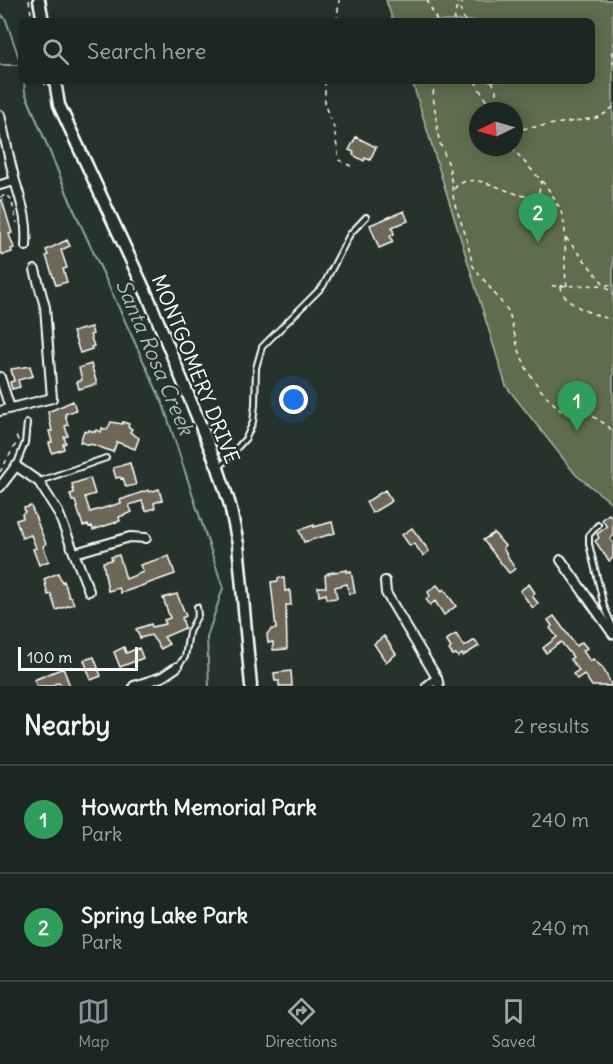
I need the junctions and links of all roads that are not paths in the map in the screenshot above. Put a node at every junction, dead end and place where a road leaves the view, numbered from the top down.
1 (39, 0) edge
2 (42, 18) edge
3 (51, 85) edge
4 (0, 115) edge
5 (15, 181) junction
6 (0, 185) edge
7 (366, 217) dead end
8 (26, 246) dead end
9 (35, 270) dead end
10 (0, 377) edge
11 (10, 408) junction
12 (0, 411) edge
13 (27, 423) dead end
14 (106, 458) dead end
15 (16, 466) junction
16 (218, 468) junction
17 (39, 482) junction
18 (0, 487) edge
19 (598, 525) dead end
20 (146, 538) dead end
21 (75, 553) junction
22 (561, 560) dead end
23 (385, 581) dead end
24 (89, 591) dead end
25 (197, 607) dead end
26 (613, 627) edge
27 (613, 634) edge
28 (177, 667) joint
29 (438, 682) edge
30 (134, 686) edge
31 (251, 686) edge
32 (427, 686) edge

1 - 2 street
3 - 16 street, MONTGOMERY DRIVE
4 - 5 street
5 - 6 street
5 - 8 street
7 - 16 lane
9 - 11 street
10 - 11 street
11 - 12 street
13 - 15 lane
14 - 17 lane
15 - 17 street
15 - 18 street
16 - 31 street, MONTGOMERY DRIVE
17 - 21 street
19 - 26 lane
20 - 21 street
21 - 24 street
22 - 27 street
23 - 29 street
25 - 28 lane
28 - 30 street
29 - 32 street

